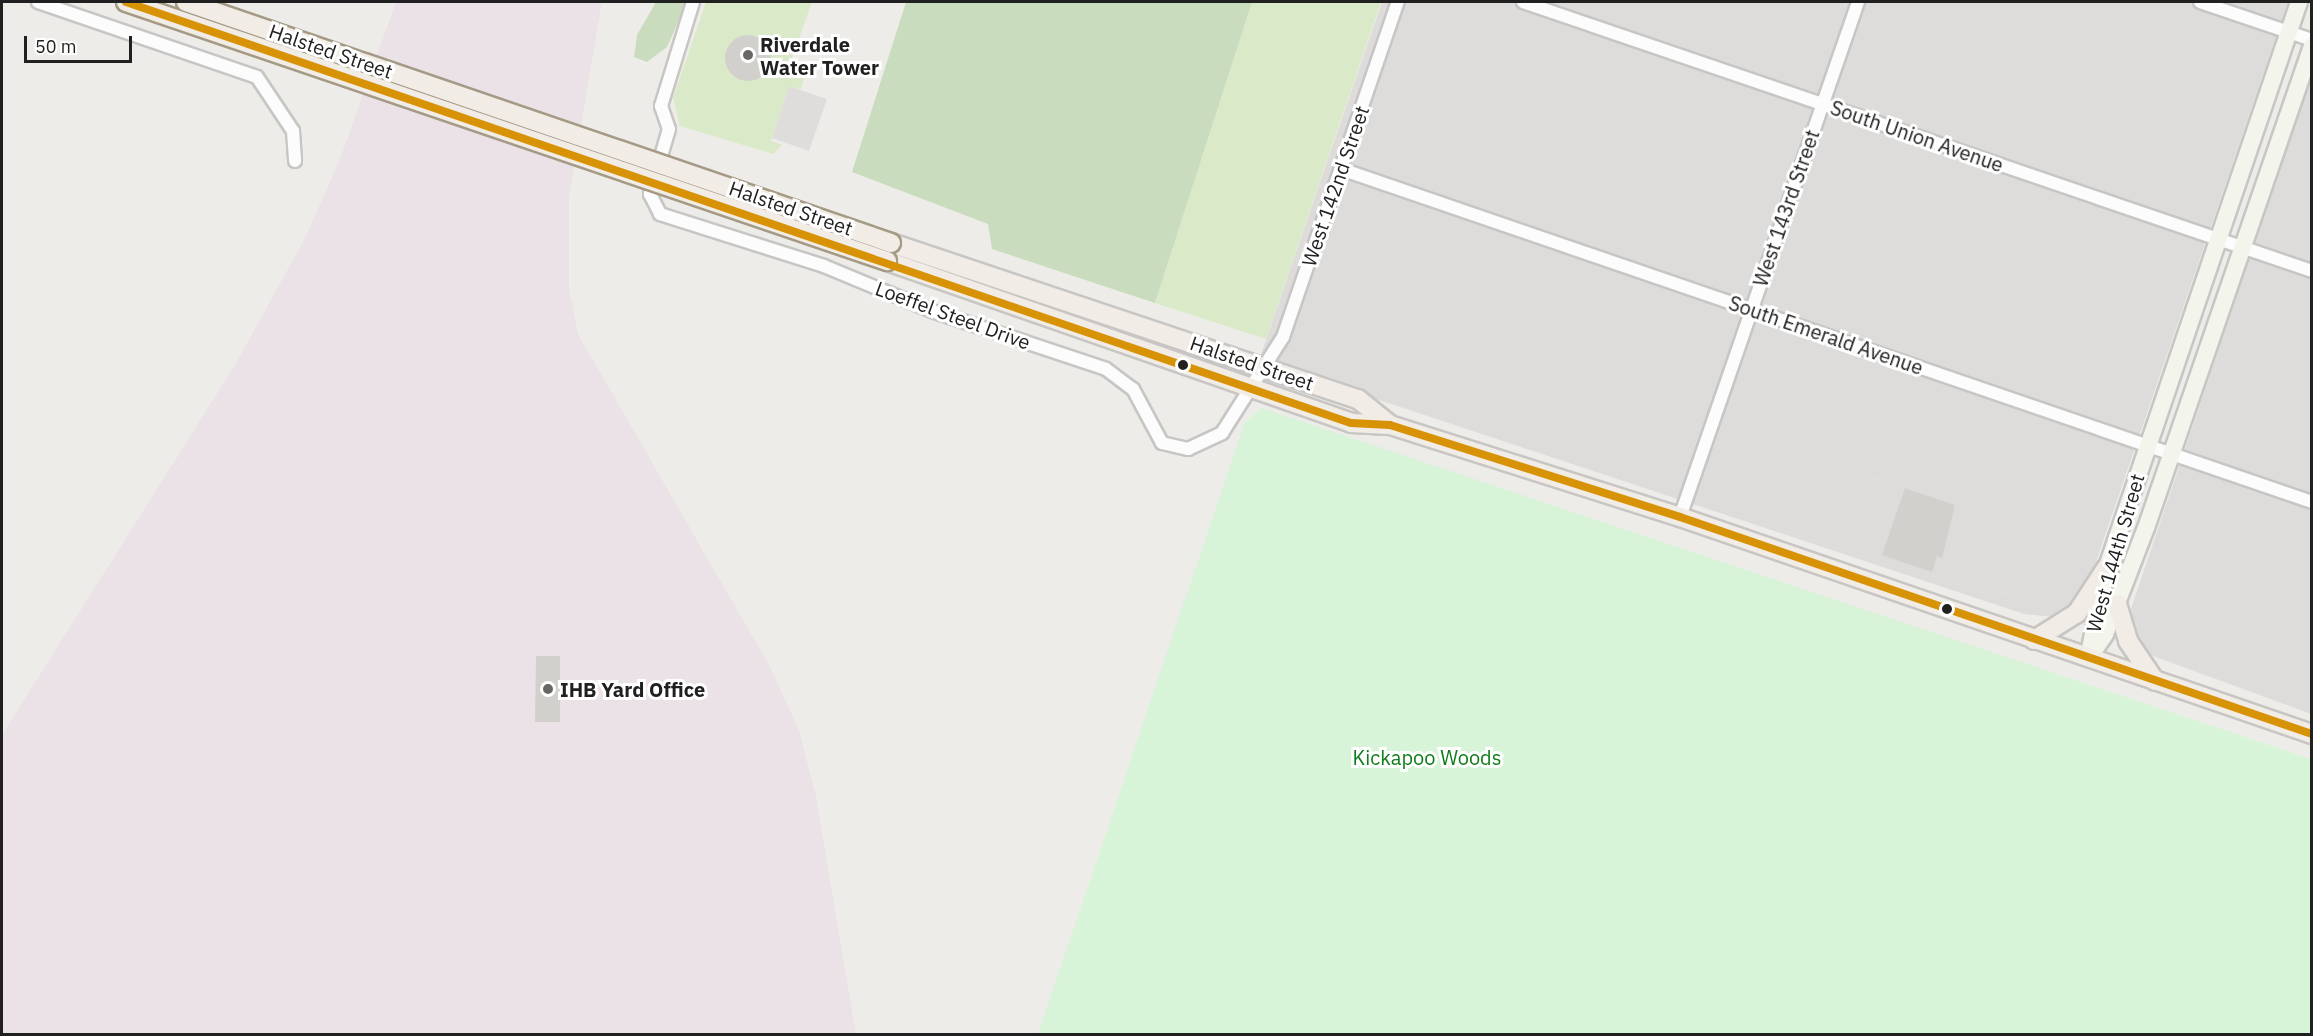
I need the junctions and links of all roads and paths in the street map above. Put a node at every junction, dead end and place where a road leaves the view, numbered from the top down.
1 (38, 2) edge
2 (126, 2) edge
3 (186, 2) edge
4 (693, 2) edge
5 (1398, 2) edge
6 (1523, 2) edge
7 (1858, 2) edge
8 (2200, 2) edge
9 (2299, 2) edge
10 (2288, 32) junction
11 (2312, 40) edge
12 (2312, 46) edge
13 (1822, 104) junction
14 (295, 161) dead end
15 (1341, 169) junction
16 (2218, 239) junction
17 (2243, 248) junction
18 (2312, 271) edge
19 (1751, 310) junction
20 (1266, 368) junction
21 (1252, 389) junction
22 (1390, 424) junction
23 (2147, 445) junction
24 (2172, 454) junction
25 (2312, 502) edge
26 (1680, 518) junction
27 (2107, 567) junction
28 (2116, 604) junction
29 (2034, 640) junction
30 (2088, 658) junction
31 (2155, 681) junction
32 (2312, 734) edge

1 - 14 street
2 - 21 main road, Halsted Street, bridge
3 - 20 main road, Halsted Street, bridge
4 - 21 street, Loeffel Steel Drive
5 - 15 street, West 142nd Street
6 - 13 street, South Union Avenue
7 - 13 street, West 143rd Street
8 - 10 street
9 - 10 street, West 144th Street
10 - 11 street
10 - 16 street, West 144th Street
12 - 17 street, West 144th Street
13 - 16 street, South Union Avenue
13 - 19 street, West 143rd Street
15 - 19 street, South Emerald Avenue
15 - 20 street, West 142nd Street
16 - 17 street, South Union Avenue
16 - 23 street, West 144th Street
17 - 18 street, South Union Avenue
17 - 24 street, West 144th Street
19 - 23 street, South Emerald Avenue
19 - 26 street, West 143rd Street
20 - 21 street, Loeffel Steel Drive
20 - 22 main road, Halsted Street
21 - 22 main road, Halsted Street
22 - 26 main road, Halsted Street
23 - 24 street, South Emerald Avenue
23 - 27 street, West 144th Street
24 - 25 street, South Emerald Avenue
24 - 28 street, West 144th Street
26 - 29 main road, Halsted Street
27 - 29 main road
27 - 30 street, West 144th Street
28 - 30 street, West 144th Street
28 - 31 main road
29 - 30 main road, Halsted Street
30 - 31 main road, Halsted Street
31 - 32 main road, Halsted Street

